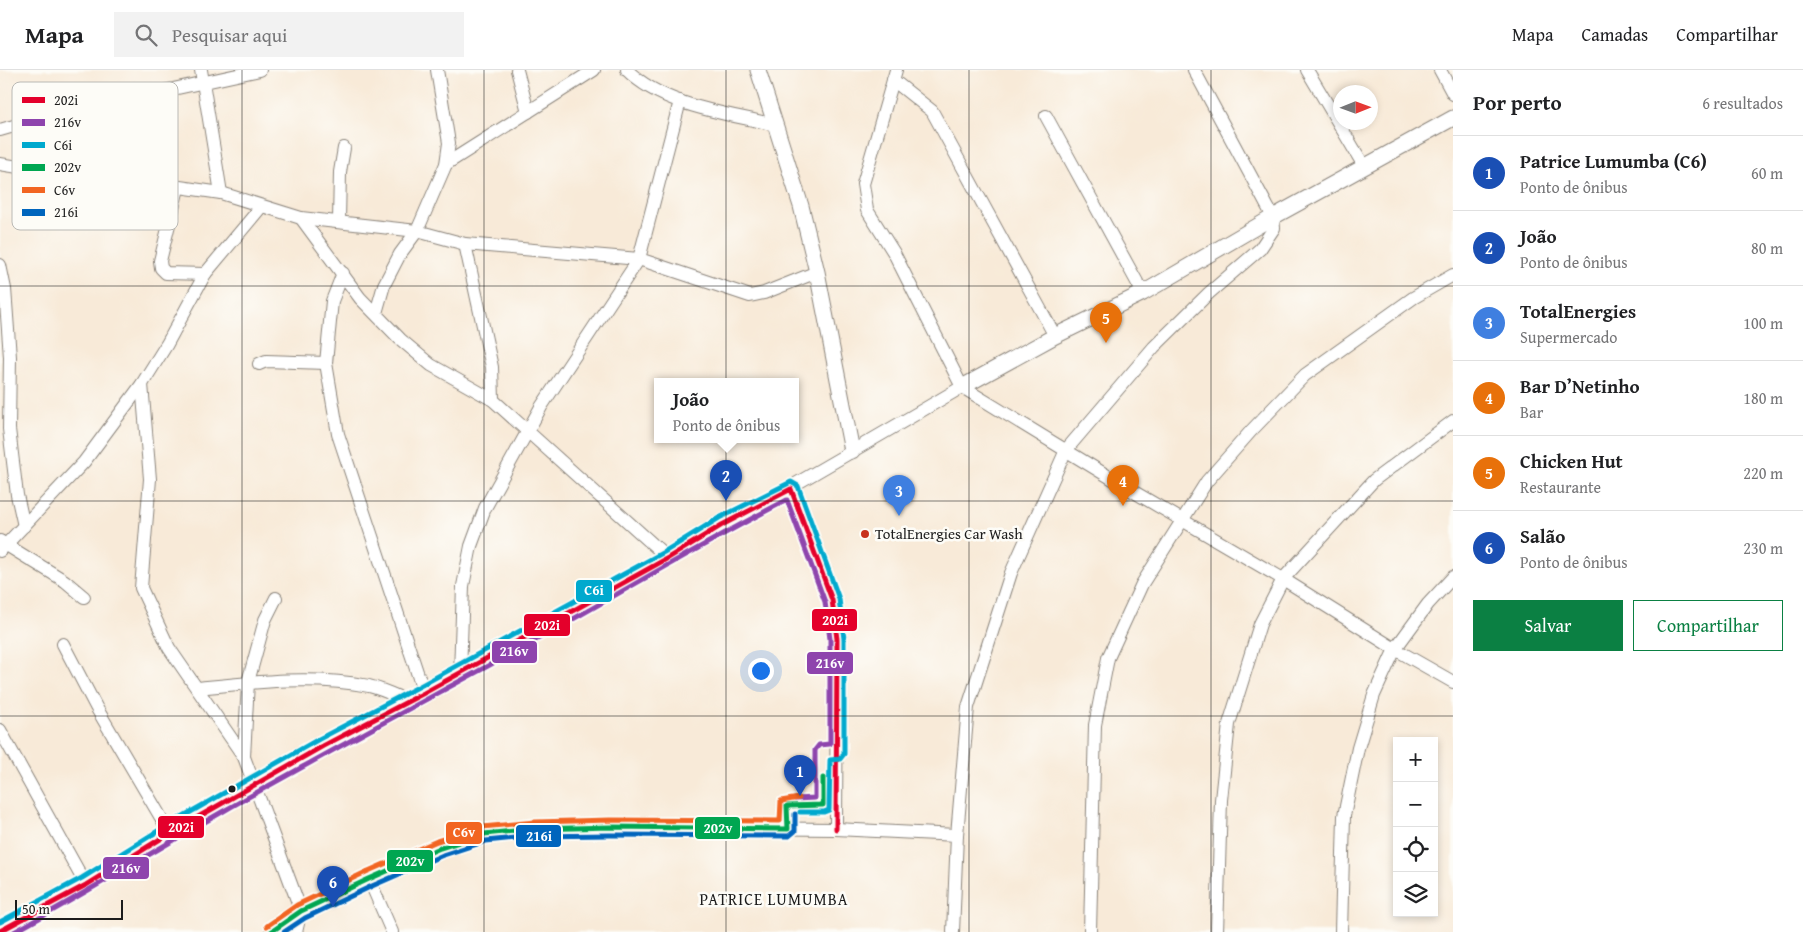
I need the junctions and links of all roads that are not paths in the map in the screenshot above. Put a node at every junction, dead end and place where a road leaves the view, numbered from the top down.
1 (201, 70) edge
2 (260, 70) edge
3 (437, 70) edge
4 (517, 70) edge
5 (594, 70) edge
6 (627, 70) edge
7 (758, 70) edge
8 (1194, 70) edge
9 (1307, 70) edge
10 (1440, 70) edge
11 (895, 75) edge
12 (204, 84) junction
13 (178, 89) edge
14 (1453, 94) edge
15 (680, 101) junction
16 (528, 112) junction
17 (1046, 116) dead end
18 (1453, 118) edge
19 (776, 125) junction
20 (344, 148) dead end
21 (446, 164) junction
22 (1364, 166) junction
23 (178, 188) edge
24 (221, 193) junction
25 (261, 207) junction
26 (1273, 217) junction
27 (301, 218) junction
28 (339, 221) junction
29 (168, 230) edge
30 (417, 231) junction
31 (465, 244) junction
32 (639, 259) junction
33 (0, 265) edge
34 (817, 272) junction
35 (343, 273) junction
36 (205, 274) junction
37 (1453, 275) edge
38 (1143, 293) junction
39 (376, 313) junction
40 (1054, 336) junction
41 (326, 363) junction
42 (259, 364) dead end
43 (142, 384) junction
44 (962, 387) junction
45 (493, 400) junction
46 (1453, 421) edge
47 (4, 429) edge
48 (526, 431) junction
49 (1066, 450) junction
50 (852, 451) junction
51 (791, 489) junction
52 (1183, 520) junction
53 (24, 526) junction
54 (2, 545) edge
55 (668, 558) junction
56 (1283, 578) junction
57 (1453, 578) edge
58 (84, 597) dead end
59 (276, 598) dead end
60 (63, 644) dead end
61 (1395, 649) junction
62 (460, 674) junction
63 (248, 682) junction
64 (1453, 682) edge
65 (198, 688) junction
66 (424, 693) junction
67 (408, 701) junction
68 (0, 730) edge
69 (244, 757) junction
70 (255, 785) junction
71 (836, 829) junction
72 (170, 833) junction
73 (957, 835) junction
74 (369, 879) junction
75 (86, 885) junction
76 (301, 911) junction
77 (0, 931) edge
78 (271, 932) edge
79 (296, 932) edge
80 (392, 932) edge
81 (953, 932) edge
82 (1090, 932) edge
83 (1217, 932) edge
84 (1341, 932) edge

1 - 12 street
2 - 12 street
3 - 21 street
4 - 16 street
5 - 16 street
6 - 15 street
7 - 19 street
8 - 26 street
9 - 22 street
10 - 14 street
11 - 40 street
11 - 44 street
12 - 13 street
12 - 24 street
15 - 19 street
15 - 32 street
16 - 21 street
17 - 38 street
18 - 22 street
19 - 34 street
20 - 28 street
21 - 30 street
22 - 26 street
23 - 24 street
24 - 25 street
25 - 27 street
25 - 36 street
26 - 38 street
26 - 49 street
27 - 28 street
27 - 35 street
28 - 30 street
29 - 36 street
30 - 31 street
30 - 39 street
31 - 32 street
31 - 45 street
32 - 34 street
32 - 48 street
33 - 47 street
34 - 50 street
35 - 39 street
35 - 41 street
36 - 43 street
37 - 52 street
38 - 40 street
39 - 45 street
40 - 44 street
41 - 42 street
41 - 66 street
43 - 53 street
43 - 65 street
44 - 49 street
44 - 50 street
45 - 48 street
46 - 56 street
47 - 53 street
48 - 55 street
48 - 62 street
49 - 52 street
49 - 73 street
50 - 51 street
51 - 55 street
51 - 71 street
52 - 56 street
52 - 82 street
53 - 54 street
54 - 58 street
55 - 62 street
56 - 61 street
56 - 83 street
57 - 61 street
59 - 63 street
60 - 72 street
61 - 64 street
61 - 84 street
62 - 66 street
63 - 65 street
63 - 67 street
63 - 69 street
65 - 69 street
66 - 67 street
67 - 70 street
68 - 75 street
69 - 70 street
70 - 72 street
70 - 76 street
71 - 73 street
71 - 74 street
72 - 75 street
73 - 81 street
74 - 76 street
74 - 80 street
75 - 77 street
76 - 78 street
76 - 79 street

